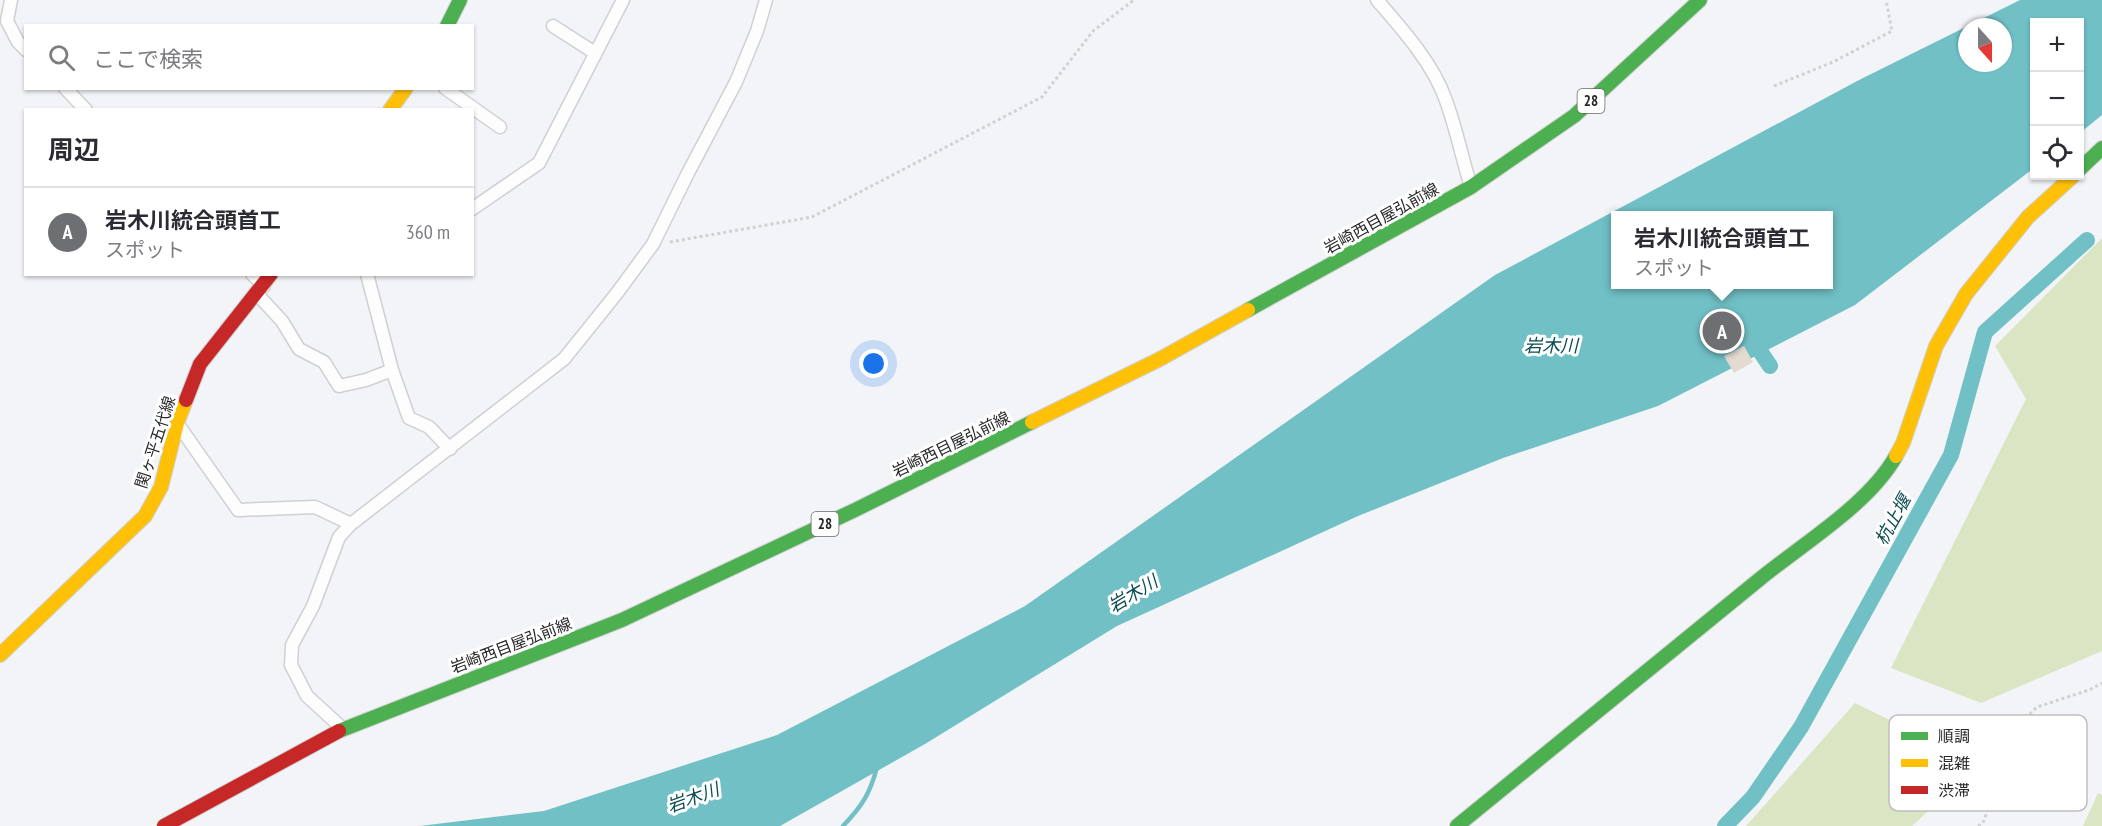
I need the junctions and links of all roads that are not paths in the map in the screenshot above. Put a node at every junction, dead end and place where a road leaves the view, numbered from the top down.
1 (11, 0) edge
2 (460, 0) edge
3 (623, 0) edge
4 (766, 0) edge
5 (1377, 0) edge
6 (1700, 0) edge
7 (448, 24) edge
8 (553, 26) dead end
9 (24, 48) edge
10 (595, 53) junction
11 (67, 90) edge
12 (405, 90) edge
13 (448, 90) edge
14 (84, 108) edge
15 (391, 108) edge
16 (473, 108) edge
17 (474, 109) edge
18 (500, 127) dead end
19 (2102, 148) edge
20 (2084, 164) edge
21 (2069, 180) edge
22 (1471, 188) junction
23 (474, 208) edge
24 (368, 276) edge
25 (264, 285) edge
26 (392, 370) junction
27 (177, 423) junction
28 (450, 449) junction
29 (351, 524) junction
30 (0, 655) edge
31 (343, 729) junction
32 (164, 826) edge
33 (1457, 826) edge

1 - 9 street
2 - 7 main road
3 - 10 street
4 - 28 street
5 - 22 street
6 - 22 main road, 岩崎西目屋弘前線 / 28
8 - 10 street
10 - 23 street
11 - 14 street
12 - 15 main road
13 - 16 street
17 - 18 street
19 - 20 main road
21 - 33 main road
22 - 31 main road, 岩崎西目屋弘前線 / 28
24 - 26 street
25 - 26 street
25 - 27 main road, 関ヶ平五代線
26 - 28 street
27 - 29 street
27 - 30 main road, 関ヶ平五代線
28 - 29 street
29 - 31 street
31 - 32 main road, 岩崎西目屋弘前線 / 28

